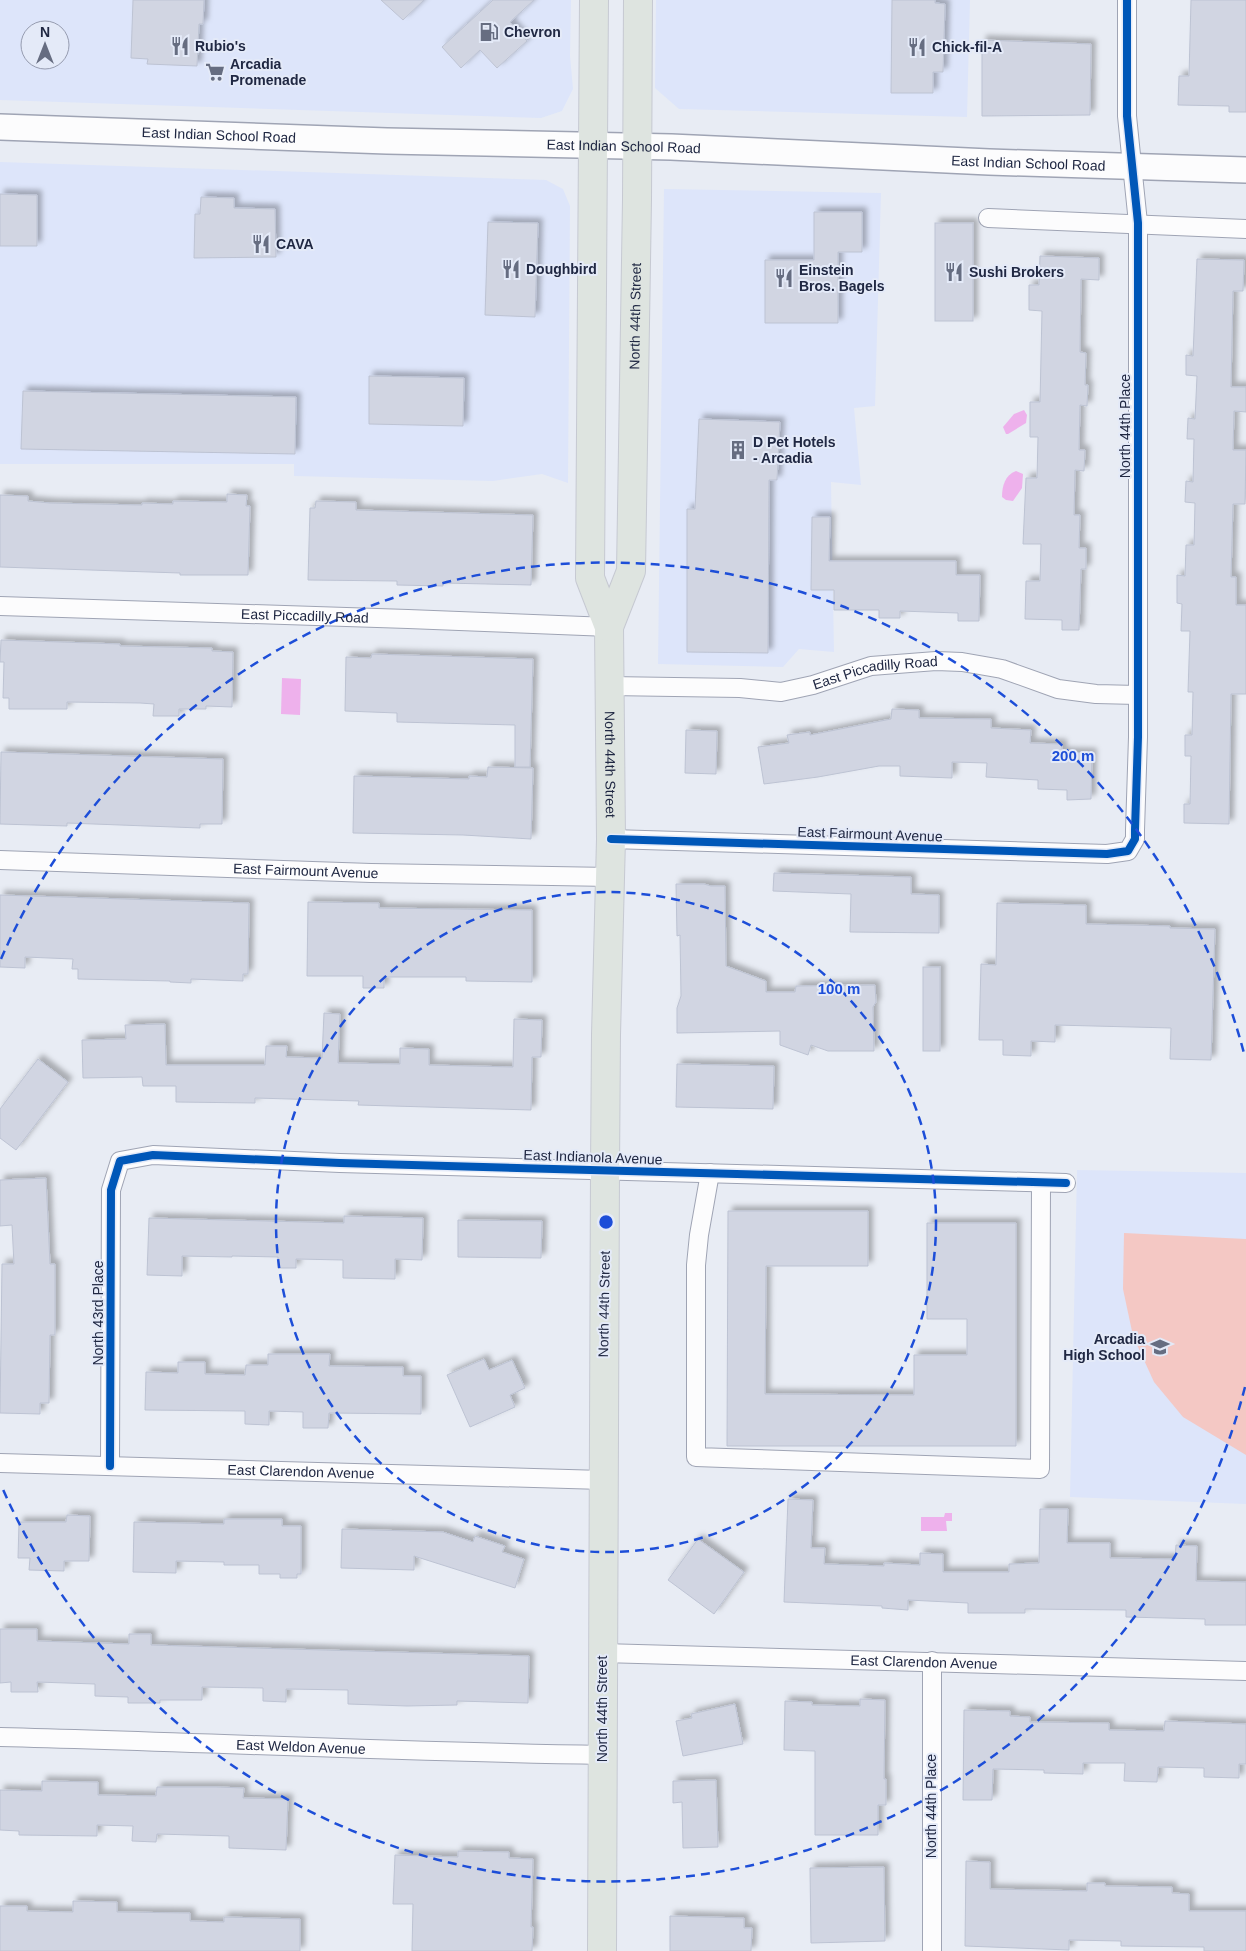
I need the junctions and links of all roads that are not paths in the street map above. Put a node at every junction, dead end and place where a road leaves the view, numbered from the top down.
1 (594, 0) edge
2 (638, 0) edge
3 (1128, 0) edge
4 (0, 127) edge
5 (593, 145) junction
6 (638, 146) junction
7 (1131, 166) junction
8 (1246, 170) edge
9 (988, 218) dead end
10 (1138, 224) junction
11 (1246, 230) edge
12 (0, 606) edge
13 (609, 627) junction
14 (609, 686) junction
15 (1137, 695) junction
16 (612, 839) junction
17 (1128, 851) joint
18 (0, 860) edge
19 (612, 877) junction
20 (120, 1162) joint
21 (605, 1170) junction
22 (710, 1173) junction
23 (1041, 1183) junction
24 (1066, 1183) dead end
25 (0, 1463) edge
26 (110, 1466) junction
27 (603, 1480) junction
28 (602, 1653) junction
29 (932, 1661) junction
30 (1246, 1671) edge
31 (0, 1737) edge
32 (602, 1755) junction
33 (602, 1951) edge
34 (932, 1951) edge

1 - 5 main road, North 44th Street
2 - 6 main road, North 44th Street
3 - 7 street, North 44th Place
4 - 5 main road, East Indian School Road
5 - 6 main road, East Indian School Road
5 - 13 main road, North 44th Street
6 - 7 main road, East Indian School Road
6 - 13 main road, North 44th Street
7 - 8 main road, East Indian School Road
7 - 10 street, North 44th Place
9 - 10 street
10 - 11 street
10 - 15 street, North 44th Place
12 - 13 street, East Piccadilly Road
13 - 14 main road, North 44th Street
14 - 15 street, East Piccadilly Road
14 - 16 main road, North 44th Street
15 - 17 street, North 44th Place
16 - 17 street, East Fairmount Avenue
16 - 19 main road, North 44th Street
18 - 19 street, East Fairmount Avenue
19 - 21 main road, North 44th Street
20 - 21 street, East Indianola Avenue
20 - 26 street, North 43rd Place
21 - 22 street, East Indianola Avenue
21 - 27 main road, North 44th Street
22 - 23 street, East Indianola Avenue
22 - 23 street
23 - 24 street, East Indianola Avenue
25 - 26 street, East Clarendon Avenue
26 - 27 street, East Clarendon Avenue
27 - 28 main road, North 44th Street
28 - 29 street, East Clarendon Avenue
28 - 32 main road, North 44th Street
29 - 30 street, East Clarendon Avenue
29 - 34 street, North 44th Place
31 - 32 street, East Weldon Avenue
32 - 33 main road, North 44th Street

